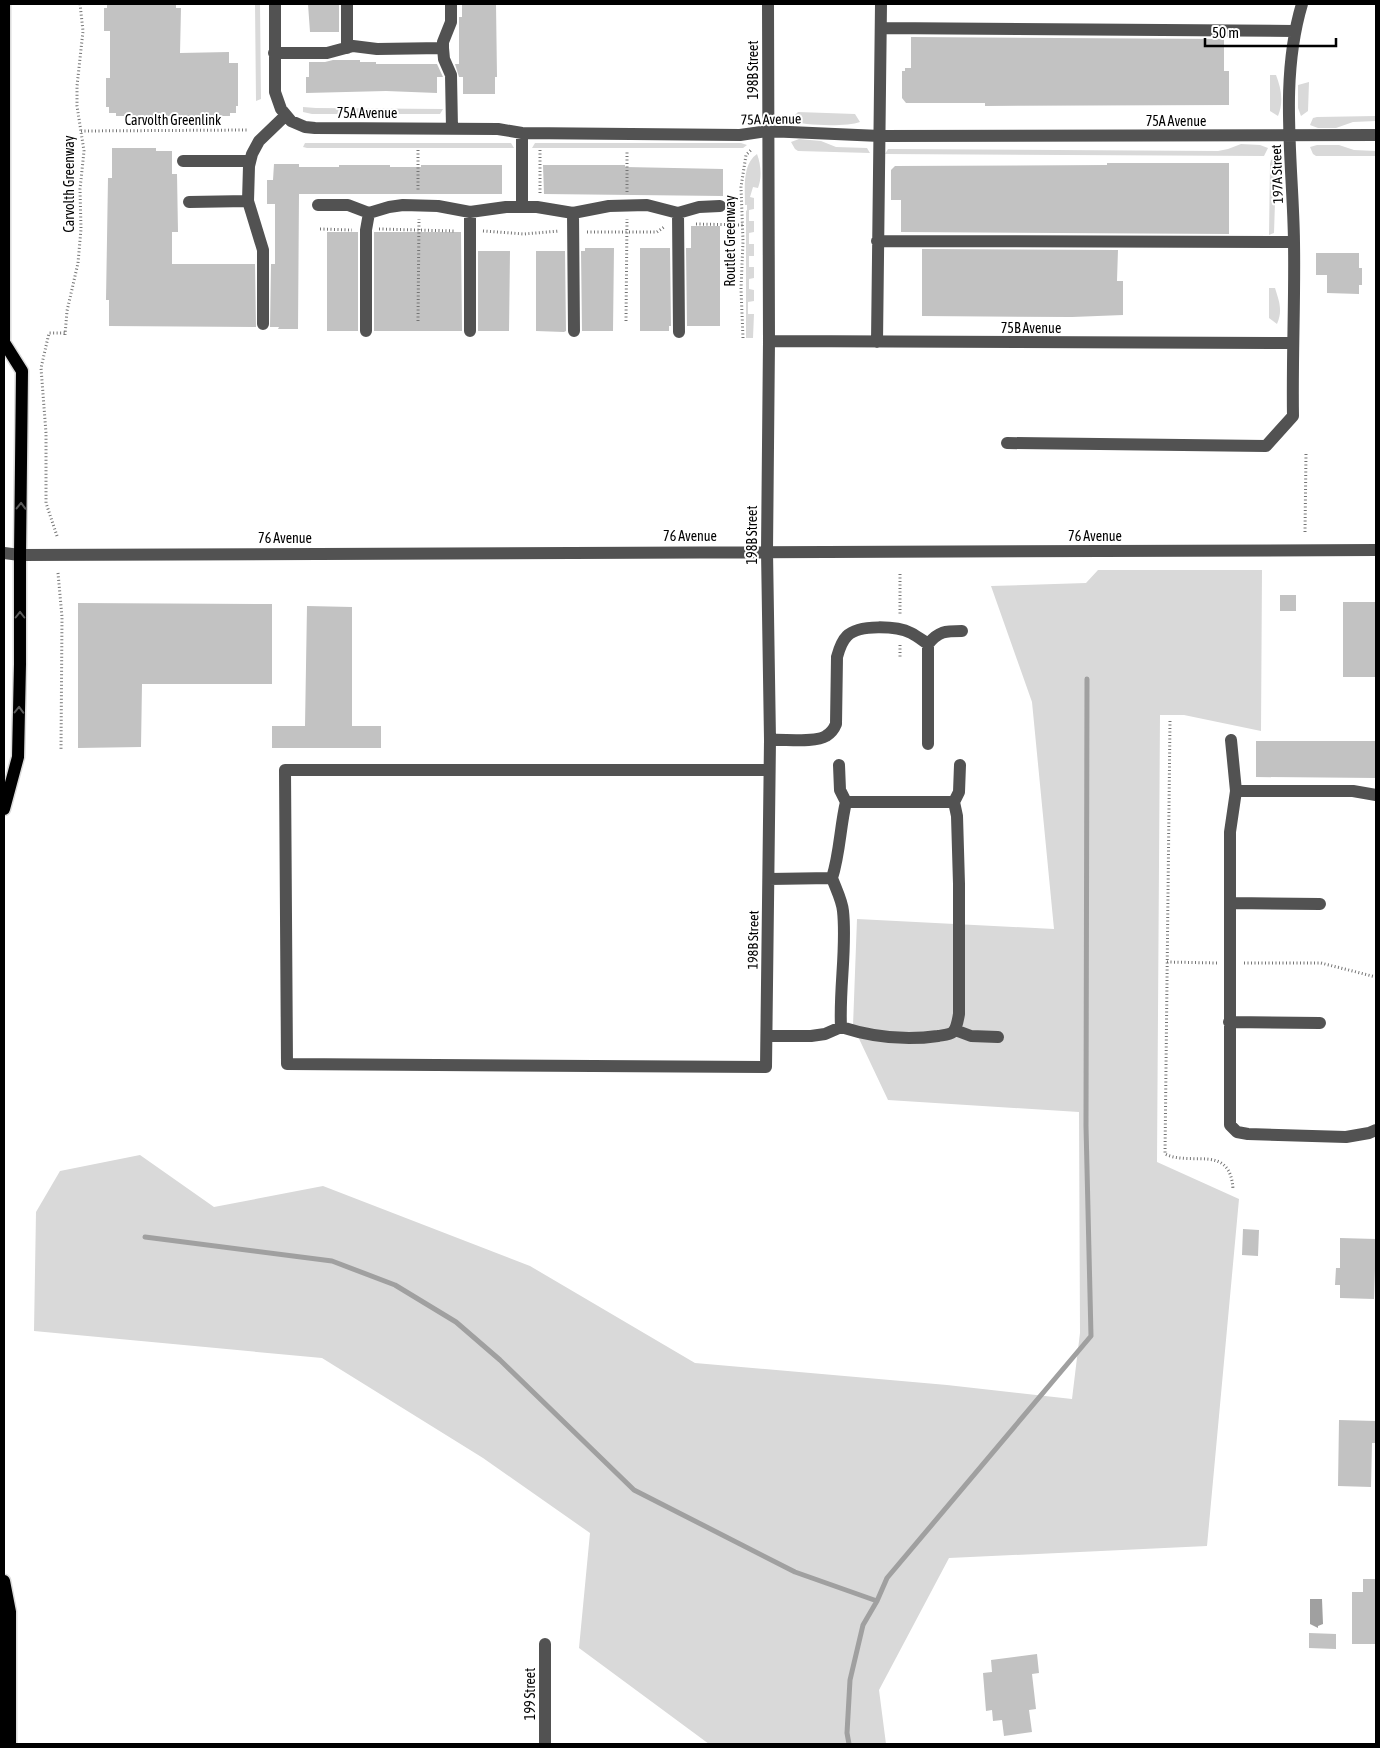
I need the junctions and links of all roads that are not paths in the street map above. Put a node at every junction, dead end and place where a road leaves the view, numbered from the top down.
1 (4, 4) edge
2 (275, 4) edge
3 (347, 4) edge
4 (452, 4) edge
5 (768, 4) edge
6 (882, 4) edge
7 (1302, 4) edge
8 (882, 28) junction
9 (1294, 31) junction
10 (347, 48) junction
11 (443, 48) junction
12 (274, 52) junction
13 (285, 116) junction
14 (452, 128) junction
15 (767, 131) junction
16 (522, 133) junction
17 (1376, 135) edge
18 (880, 136) junction
19 (1290, 136) junction
20 (183, 161) dead end
21 (250, 161) junction
22 (248, 201) junction
23 (189, 202) dead end
24 (318, 205) dead end
25 (720, 206) dead end
26 (522, 207) junction
27 (470, 212) junction
28 (368, 213) junction
29 (573, 213) junction
30 (678, 213) junction
31 (878, 241) junction
32 (1294, 242) junction
33 (263, 324) dead end
34 (366, 331) dead end
35 (470, 331) dead end
36 (574, 332) dead end
37 (679, 332) dead end
38 (769, 341) junction
39 (877, 342) junction
40 (1292, 344) junction
41 (4, 345) edge
42 (1007, 444) dead end
43 (1376, 550) edge
44 (767, 551) junction
45 (4, 553) edge
46 (20, 555) junction
47 (962, 631) dead end
48 (928, 644) junction
49 (770, 740) junction
50 (1230, 740) dead end
51 (928, 744) dead end
52 (839, 765) dead end
53 (960, 765) dead end
54 (769, 770) junction
55 (1236, 791) junction
56 (1376, 795) edge
57 (846, 802) junction
58 (954, 802) junction
59 (4, 809) edge
60 (832, 878) junction
61 (769, 879) junction
62 (1231, 903) junction
63 (1320, 904) dead end
64 (1229, 1022) junction
65 (1320, 1023) dead end
66 (840, 1027) junction
67 (955, 1030) junction
68 (767, 1036) junction
69 (998, 1037) dead end
70 (1376, 1130) edge
71 (4, 1581) edge
72 (545, 1644) dead end
73 (10, 1744) edge
74 (545, 1744) edge

1 - 41 main road
2 - 12 street
3 - 10 street
4 - 11 street
5 - 15 street, 198B Street
6 - 8 street
7 - 9 street, 197A Street
8 - 9 street
8 - 18 street
9 - 19 street, 197A Street
10 - 11 street
10 - 12 street
11 - 14 street
12 - 13 street
13 - 14 street, 75A Avenue
13 - 21 street
14 - 16 street, 75A Avenue
15 - 16 street, 75A Avenue
15 - 18 street, 75A Avenue
15 - 38 street, 198B Street
16 - 26 street
17 - 19 street, 75A Avenue
18 - 19 street, 75A Avenue
18 - 31 street
19 - 32 street, 197A Street
20 - 21 street
21 - 22 street
22 - 23 street
22 - 33 street
24 - 28 street
25 - 30 street
26 - 27 street
26 - 29 street
27 - 28 street
27 - 35 street
28 - 34 street
29 - 30 street
29 - 36 street
30 - 37 street
31 - 32 street
31 - 39 street
32 - 40 street, 197A Street
38 - 39 street, 75B Avenue
38 - 44 street, 198B Street
39 - 40 street, 75B Avenue
40 - 42 street, 197A Street
46 -> 41 main road
43 - 44 street, 76 Avenue
44 - 46 street, 76 Avenue
44 - 49 street, 198B Street
45 - 46 street, 76 Avenue
59 -> 46 main road
47 - 48 street
48 - 49 street
48 - 51 street
49 - 54 street, 198B Street
50 - 55 street
52 - 57 street
53 - 58 street
54 - 61 street, 198B Street
54 - 68 street, 198B Street
55 - 56 street
55 - 62 street
57 - 58 street
57 - 60 street
58 - 67 street
60 - 61 street
60 - 66 street
61 - 68 street, 198B Street
62 - 63 street
62 - 64 street
64 - 65 street
64 - 70 street
66 - 67 street
66 - 68 street
67 - 69 street
71 - 73 main road
72 - 74 street, 199 Street

